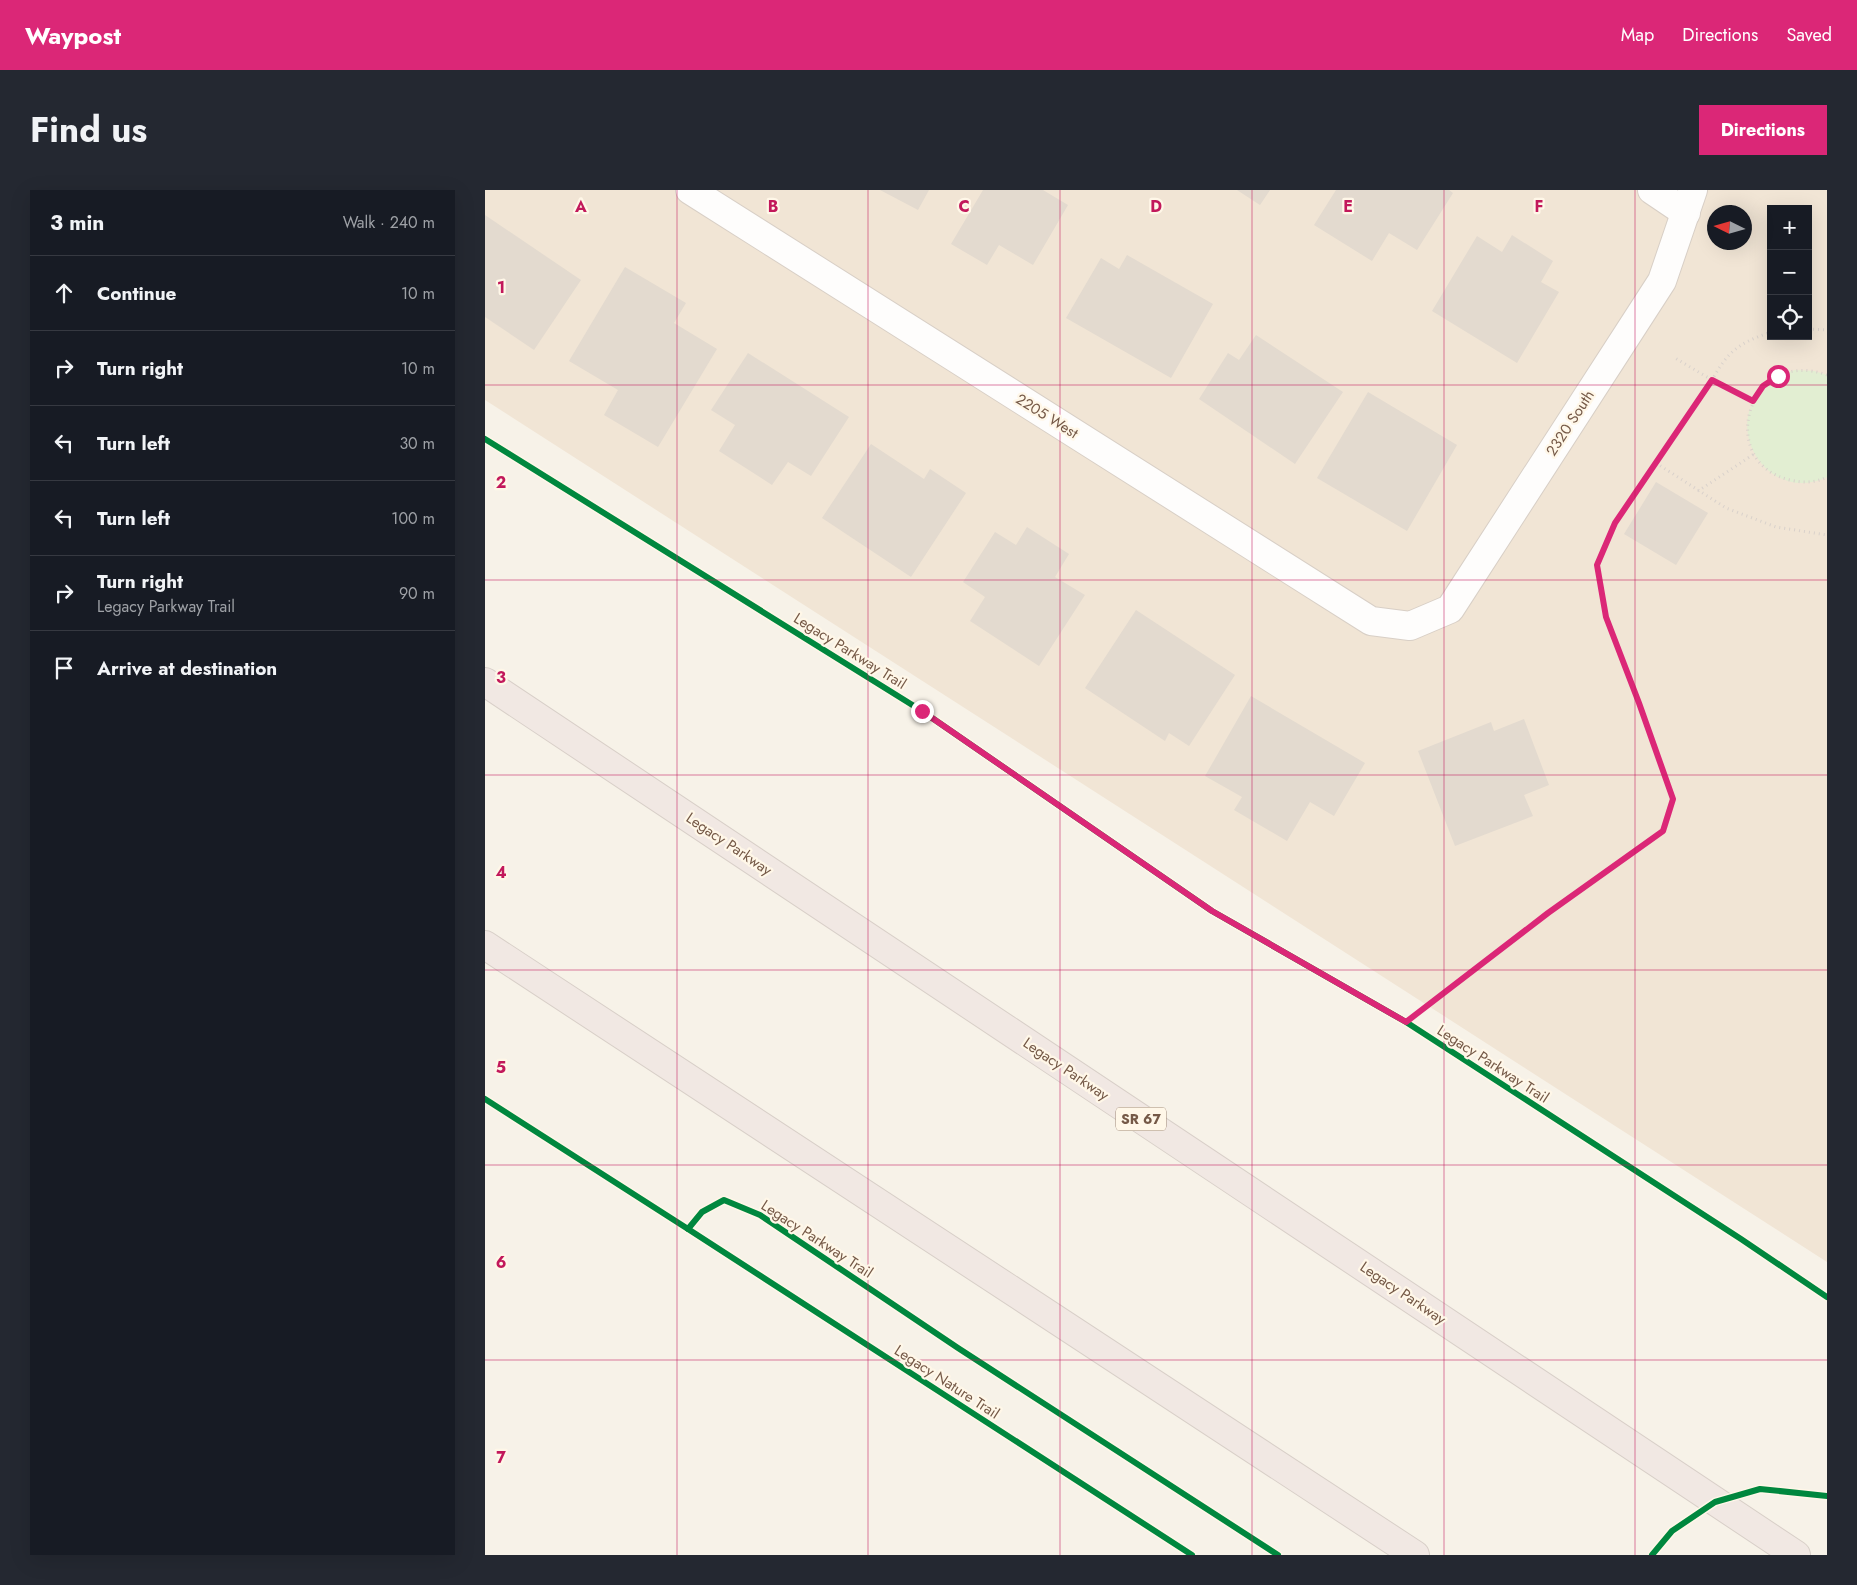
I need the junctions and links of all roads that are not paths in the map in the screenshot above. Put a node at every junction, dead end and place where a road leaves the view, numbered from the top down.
1 (690, 190) edge
2 (1652, 190) edge
3 (1689, 202) edge
4 (1410, 626) joint
5 (485, 682) edge
6 (485, 945) edge
7 (1415, 1555) edge
8 (1796, 1555) edge

1 - 4 street, 2205 West
2 - 3 street
3 - 4 street, 2320 South
5 - 8 highway, Legacy Parkway / SR 67
6 - 7 highway

